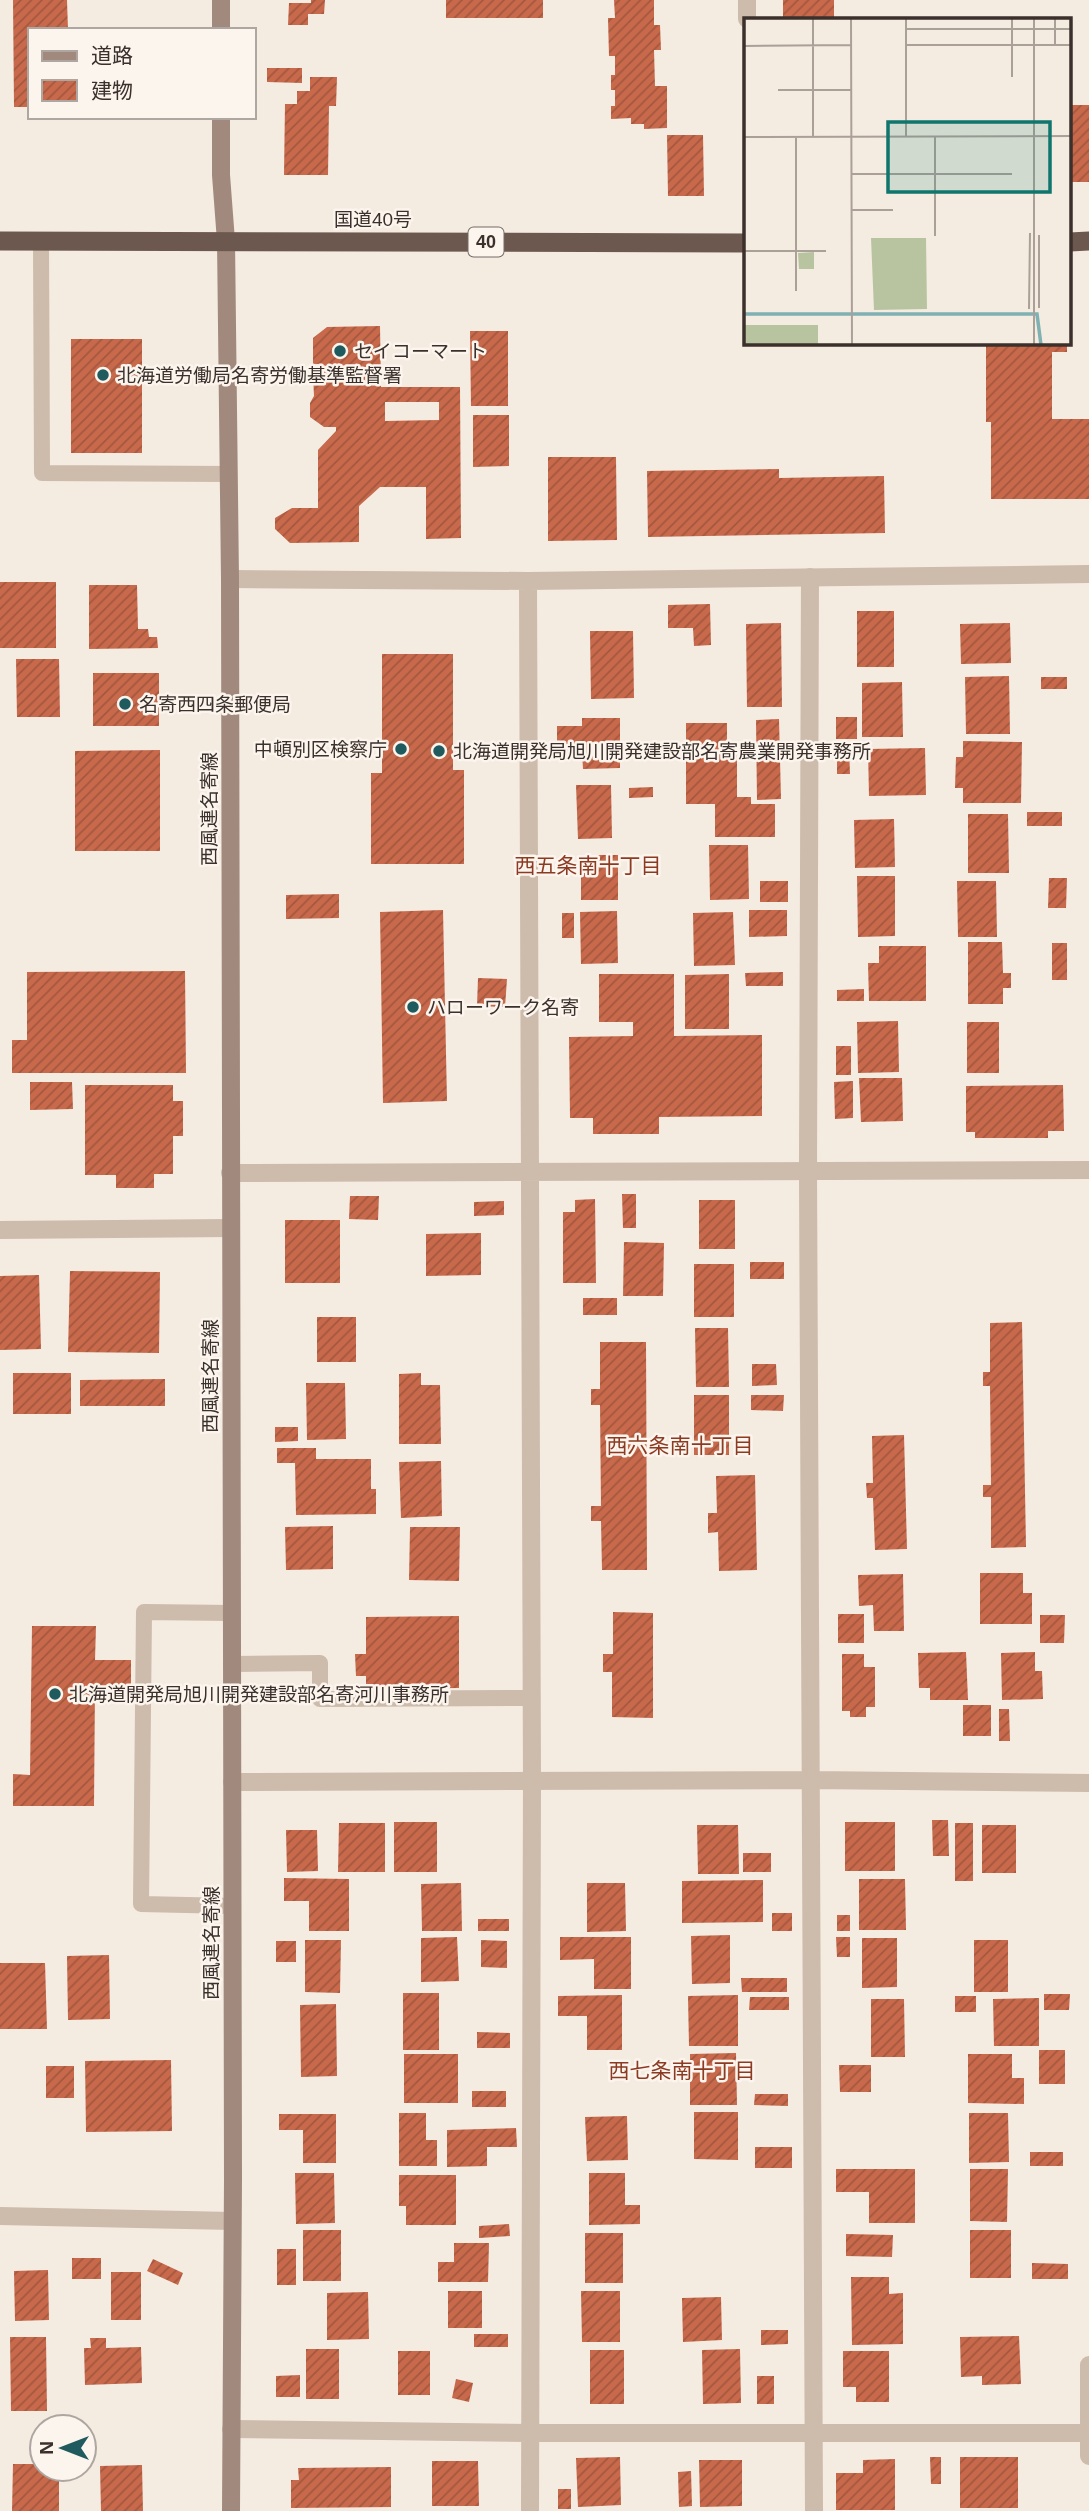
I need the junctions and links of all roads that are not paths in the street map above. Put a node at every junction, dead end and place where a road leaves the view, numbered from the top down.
1 (220, 0) edge
2 (747, 0) edge
3 (747, 18) edge
4 (221, 28) edge
5 (221, 119) edge
6 (0, 241) edge
7 (41, 241) junction
8 (226, 241) junction
9 (744, 243) edge
10 (229, 474) junction
11 (1089, 573) edge
12 (810, 577) junction
13 (230, 579) junction
14 (528, 581) junction
15 (1089, 1170) edge
16 (808, 1171) junction
17 (530, 1172) junction
18 (230, 1173) junction
19 (230, 1228) junction
20 (0, 1230) edge
21 (231, 1613) junction
22 (231, 1664) junction
23 (531, 1698) junction
24 (812, 1780) junction
25 (532, 1781) junction
26 (232, 1782) junction
27 (1089, 1783) edge
28 (232, 1906) junction
29 (0, 2216) edge
30 (232, 2221) junction
31 (1089, 2365) edge
32 (231, 2429) junction
33 (529, 2433) junction
34 (814, 2433) junction
35 (1089, 2433) edge
36 (1089, 2456) edge
37 (231, 2511) edge
38 (530, 2511) edge
39 (814, 2511) edge

1 - 4 main road
2 - 3 street
5 - 8 main road, 西風連名寄線
6 - 7 highway, 国道40号 / 40
7 - 8 highway, 国道40号 / 40
7 - 10 lane
8 - 9 highway, 国道40号 / 40
8 - 10 main road, 西風連名寄線
10 - 13 main road, 西風連名寄線
11 - 12 street
12 - 14 street
12 - 16 street
13 - 14 street
13 - 18 main road, 西風連名寄線
14 - 17 street
15 - 16 street
16 - 17 street
16 - 24 street
17 - 18 street
17 - 23 street
18 - 19 main road, 西風連名寄線
19 - 20 street
19 - 21 main road, 西風連名寄線
21 - 22 main road, 西風連名寄線
21 - 28 lane
22 - 23 lane
22 - 26 main road, 西風連名寄線
23 - 25 street
24 - 25 street
24 - 27 street
24 - 34 street
25 - 26 street
25 - 33 street
26 - 28 main road, 西風連名寄線
28 - 30 main road, 西風連名寄線
29 - 30 street
30 - 32 main road, 西風連名寄線
31 - 35 street
32 - 33 street
32 - 37 main road, 西風連名寄線
33 - 34 street
33 - 38 street
34 - 35 street
34 - 39 street
35 - 36 street

